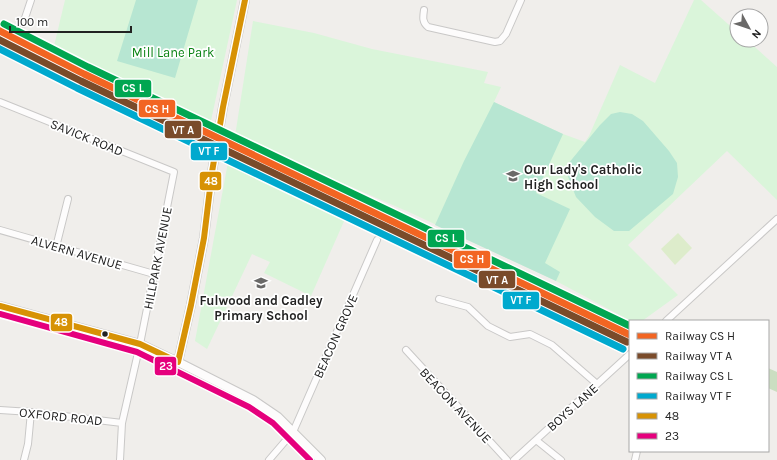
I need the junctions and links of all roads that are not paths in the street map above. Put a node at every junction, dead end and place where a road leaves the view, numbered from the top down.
1 (31, 0) edge
2 (246, 0) edge
3 (521, 0) edge
4 (424, 10) dead end
5 (23, 24) dead end
6 (0, 102) edge
7 (174, 172) joint
8 (68, 199) dead end
9 (777, 219) edge
10 (0, 230) edge
11 (377, 240) dead end
12 (56, 247) junction
13 (154, 274) junction
14 (439, 299) dead end
15 (0, 306) edge
16 (667, 320) edge
17 (140, 344) junction
18 (406, 350) dead end
19 (629, 355) edge
20 (178, 362) junction
21 (597, 384) junction
22 (0, 410) edge
23 (32, 412) junction
24 (122, 423) junction
25 (293, 432) junction
26 (536, 440) junction
27 (24, 460) edge
28 (120, 460) edge
29 (269, 460) edge
30 (322, 460) edge
31 (507, 460) edge
32 (514, 460) edge
33 (560, 460) edge

1 - 5 street
2 - 20 street
3 - 4 street
6 - 7 street, SAVICK ROAD
7 - 13 street, HILLPARK AVENUE
8 - 12 street
9 - 16 street
10 - 12 street, ALVERN AVENUE
11 - 25 street, BEACON GROVE
12 - 13 street, ALVERN AVENUE
13 - 17 street, HILLPARK AVENUE
14 - 21 street
15 - 17 street
17 - 20 street
17 - 24 street, HILLPARK AVENUE
18 - 31 street, BEACON AVENUE
19 - 21 street, BOYS LANE
20 - 25 street
21 - 26 street, BOYS LANE
22 - 23 street, OXFORD ROAD
23 - 24 street, OXFORD ROAD
23 - 27 street
24 - 28 street, HILLPARK AVENUE
25 - 29 street, BEACON GROVE
25 - 30 street
26 - 32 street, BOYS LANE
26 - 33 street

